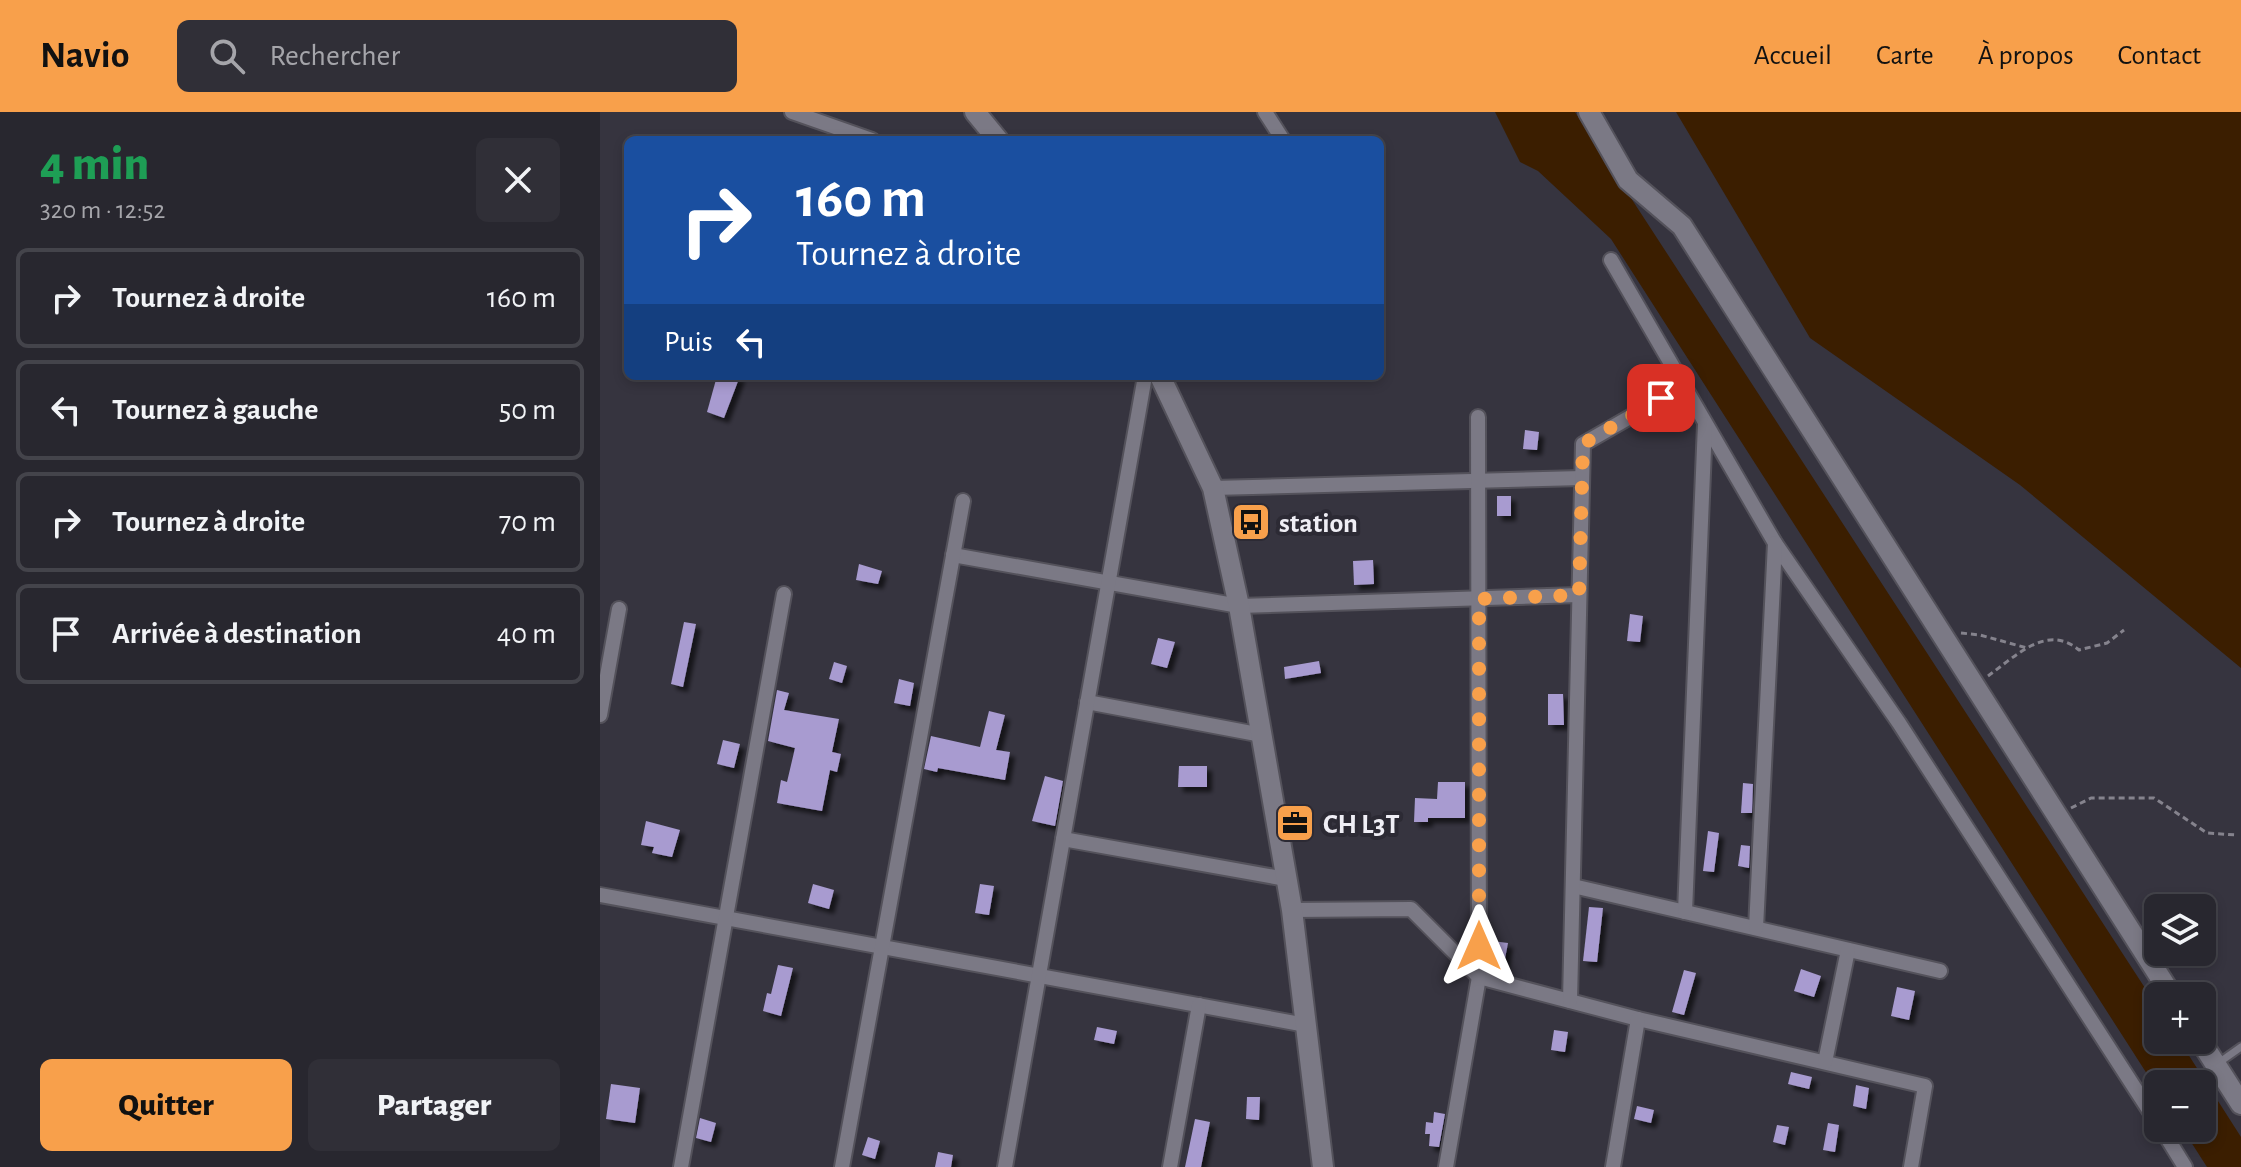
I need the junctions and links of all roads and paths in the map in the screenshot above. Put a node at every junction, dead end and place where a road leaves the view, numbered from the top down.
1 (792, 112) edge
2 (975, 112) edge
3 (1265, 112) edge
4 (1589, 112) edge
5 (861, 136) edge
6 (995, 136) edge
7 (1280, 136) edge
8 (1611, 260) dead end
9 (1144, 380) edge
10 (1162, 380) edge
11 (1684, 386) junction
12 (1478, 417) dead end
13 (1705, 423) junction
14 (1582, 478) junction
15 (1478, 480) junction
16 (1213, 488) junction
17 (963, 501) dead end
18 (1775, 543) junction
19 (953, 555) junction
20 (1108, 584) junction
21 (784, 594) dead end
22 (1579, 595) junction
23 (1479, 599) junction
24 (1239, 606) junction
25 (619, 609) dead end
26 (2124, 630) dead end
27 (1941, 632) junction
28 (2027, 648) junction
29 (1975, 686) junction
30 (1087, 702) junction
31 (600, 715) edge
32 (1262, 735) junction
33 (2057, 815) junction
34 (2237, 835) dead end
35 (1063, 839) junction
36 (1286, 879) junction
37 (1573, 886) junction
38 (600, 895) edge
39 (1292, 910) junction
40 (1685, 912) junction
41 (726, 918) junction
42 (1756, 928) junction
43 (882, 947) junction
44 (1848, 950) junction
45 (2144, 952) edge
46 (1940, 971) dead end
47 (1039, 976) junction
48 (1479, 977) junction
49 (1570, 1001) junction
50 (1199, 1005) junction
51 (1638, 1019) junction
52 (1306, 1025) junction
53 (2241, 1047) edge
54 (2209, 1054) edge
55 (1825, 1062) junction
56 (2216, 1064) junction
57 (2144, 1103) edge
58 (2241, 1104) edge
59 (2169, 1142) edge
60 (681, 1167) edge
61 (842, 1167) edge
62 (1005, 1167) edge
63 (1170, 1167) edge
64 (1323, 1167) edge
65 (1446, 1167) edge
66 (1613, 1167) edge
67 (1911, 1167) edge
68 (2185, 1167) edge

1 - 5 street
2 - 6 street
3 - 7 street
4 - 27 street
8 - 11 street
9 - 20 street
10 - 16 street
11 - 13 street
11 - 14 street
12 - 15 street
13 - 18 street
13 - 40 street
14 - 15 street
14 - 22 street
15 - 16 street
15 - 23 street
16 - 24 street
17 - 19 street
18 - 42 street
18 - 57 street
19 - 20 street
19 - 43 street
20 - 24 street
20 - 30 street
21 - 41 street
22 - 23 street
22 - 37 street
23 - 24 street
23 - 48 street
24 - 32 street
25 - 31 street
26 - 28 path
27 - 28 path
27 - 29 street
28 - 29 path
29 - 33 street
30 - 32 street
30 - 35 street
32 - 36 street
33 - 34 path
33 - 45 street
35 - 36 street
35 - 47 street
36 - 39 street
37 - 40 street
37 - 49 street
38 - 41 street
39 - 48 street
39 - 52 street
40 - 42 street
41 - 43 street
41 - 60 street
42 - 44 street
43 - 47 street
43 - 61 street
44 - 46 street
44 - 55 street
47 - 50 street
47 - 62 street
48 - 49 street
48 - 65 street
49 - 51 street
50 - 52 street
50 - 63 street
51 - 55 street
51 - 66 street
52 - 64 street
53 - 56 lane
54 - 56 street
55 - 67 street
56 - 58 street
59 - 68 street

